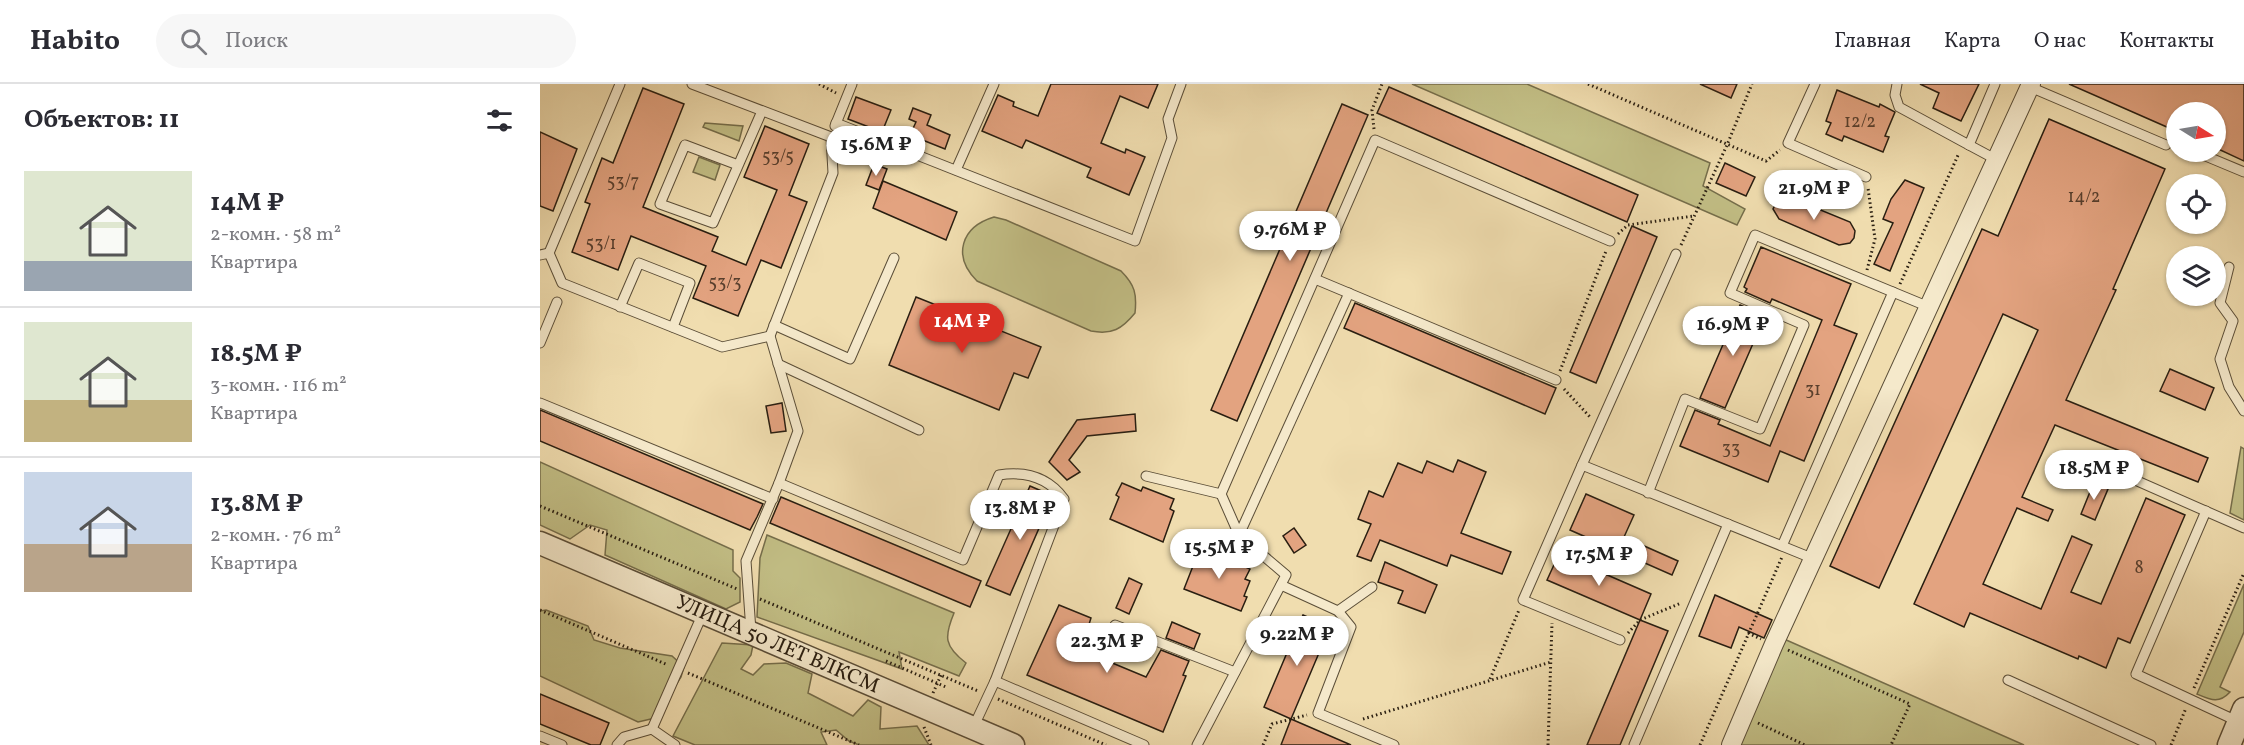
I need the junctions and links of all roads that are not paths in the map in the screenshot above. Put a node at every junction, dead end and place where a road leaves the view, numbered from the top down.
1 (620, 84) edge
2 (692, 84) edge
3 (852, 84) edge
4 (994, 84) edge
5 (1181, 84) edge
6 (1815, 84) edge
7 (1897, 84) edge
8 (1995, 84) edge
9 (2031, 85) edge
10 (762, 111) junction
11 (836, 123) junction
12 (831, 136) junction
13 (1969, 145) junction
14 (2166, 146) dead end
15 (1997, 160) junction
16 (2220, 162) edge
17 (738, 165) junction
18 (956, 170) junction
19 (2244, 172) edge
20 (1866, 177) road end
21 (1610, 241) road end
22 (545, 254) edge
23 (1676, 254) road end
24 (894, 258) dead end
25 (2229, 267) dead end
26 (1315, 279) junction
27 (1893, 292) junction
28 (1349, 293) junction
29 (557, 302) dead end
30 (620, 307) junction
31 (1929, 307) junction
32 (774, 326) junction
33 (673, 327) junction
34 (770, 336) junction
35 (540, 343) edge
36 (778, 364) junction
37 (1556, 380) road end
38 (540, 403) edge
39 (2244, 411) edge
40 (920, 430) dead end
41 (1582, 465) junction
42 (2102, 465) dead end
43 (1146, 476) dead end
44 (779, 483) junction
45 (1648, 493) junction
46 (1221, 494) junction
47 (773, 499) junction
48 (2206, 511) junction
49 (1728, 524) junction
50 (2244, 528) edge
51 (1239, 535) junction
52 (540, 543) edge
53 (1782, 546) junction
54 (1814, 559) junction
55 (1281, 585) junction
56 (1372, 587) dead end
57 (1338, 611) junction
58 (703, 614) junction
59 (1115, 625) dead end
60 (752, 633) junction
61 (1620, 640) road end
62 (1235, 672) junction
63 (2008, 680) dead end
64 (995, 681) junction
65 (973, 728) junction
66 (2238, 728) edge
67 (652, 729) junction
68 (540, 736) edge
69 (1006, 743) edge
70 (562, 745) edge
71 (617, 745) edge
72 (675, 745) edge
73 (1144, 745) edge
74 (1197, 745) edge
75 (1394, 745) edge
76 (1634, 745) edge
77 (1731, 745) edge
78 (2151, 745) edge

1 - 22 lane
2 - 10 lane
3 - 11 lane
4 - 18 lane
5 - 18 lane
6 - 20 lane
7 - 13 lane
8 - 13 lane
9 - 14 lane
9 - 15 street
10 - 12 lane
10 - 17 lane
11 - 12 lane
11 - 18 lane
12 - 32 lane
13 - 15 lane
15 - 31 street
16 - 19 lane
17 - 17 lane
21 - 26 lane
22 - 30 lane
23 - 41 lane
24 - 32 lane
25 - 39 lane
26 - 28 lane
26 - 46 lane
27 - 31 lane
27 - 45 lane
27 - 53 lane
28 - 37 lane
28 - 51 lane
29 - 35 lane
30 - 33 lane
30 - 33 lane
31 - 54 street
32 - 34 lane
33 - 34 lane
34 - 36 lane
36 - 40 lane
36 - 44 lane
38 - 47 lane
41 - 45 lane
41 - 61 lane
42 - 48 lane
43 - 46 lane
44 - 47 lane
44 - 64 lane
45 - 49 lane
46 - 51 lane
47 - 60 lane
48 - 50 lane
48 - 66 lane
49 - 53 lane
49 - 76 lane
51 - 55 lane
52 - 58 street, УЛИЦА 50 ЛЕТ ВЛКСМ
53 - 54 lane
54 - 77 street
55 - 57 lane
55 - 62 lane
56 - 57 lane
57 - 75 lane
58 - 60 street, УЛИЦА 50 ЛЕТ ВЛКСМ
58 - 67 lane
59 - 62 lane
60 - 65 street, УЛИЦА 50 ЛЕТ ВЛКСМ
62 - 74 lane
63 - 78 lane
64 - 65 lane
64 - 73 lane
65 - 69 street, УЛИЦА 50 ЛЕТ ВЛКСМ
67 - 71 lane
67 - 72 lane
68 - 70 lane

